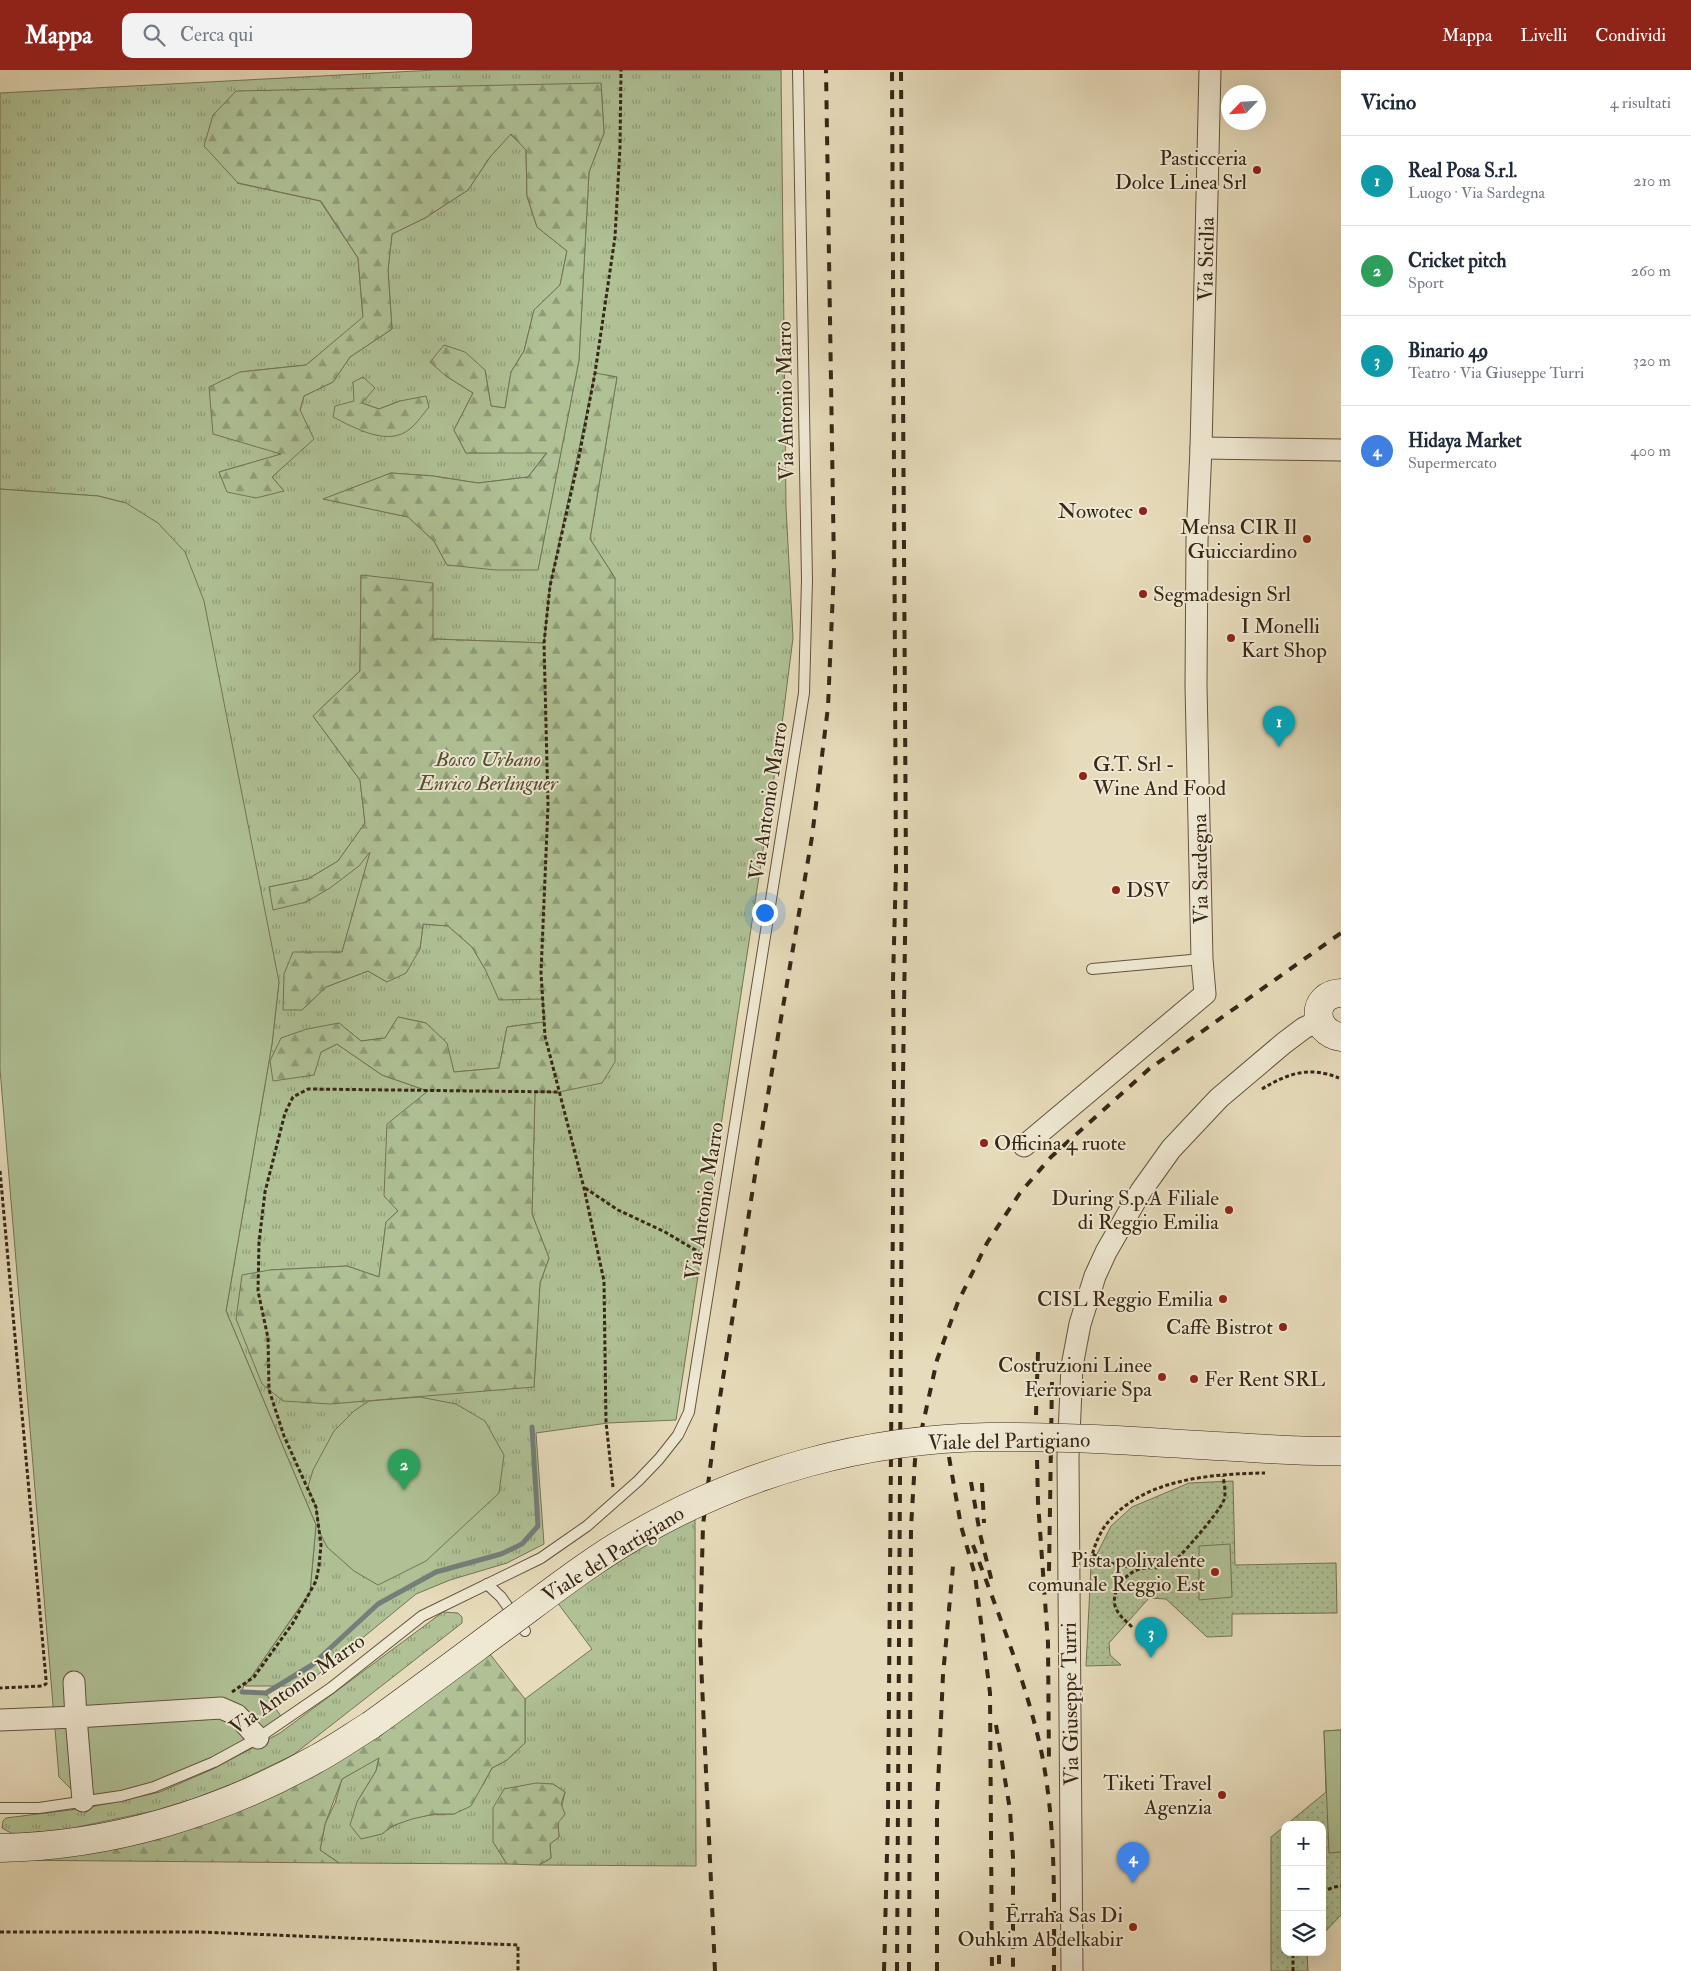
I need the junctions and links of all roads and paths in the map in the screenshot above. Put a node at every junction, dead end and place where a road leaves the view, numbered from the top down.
1 (621, 70) edge
2 (798, 70) edge
3 (1210, 70) edge
4 (1201, 448) junction
5 (1341, 450) edge
6 (1202, 959) junction
7 (1092, 969) dead end
8 (1341, 993) edge
9 (1319, 1021) junction
10 (1341, 1037) edge
11 (1339, 1078) dead end
12 (560, 1092) junction
13 (1254, 1093) dead end
14 (1024, 1146) dead end
15 (0, 1171) edge
16 (584, 1188) junction
17 (713, 1260) junction
18 (1341, 1451) edge
19 (1266, 1473) dead end
20 (1224, 1476) junction
21 (614, 1502) junction
22 (1092, 1554) junction
23 (1143, 1568) junction
24 (1088, 1570) dead end
25 (487, 1584) junction
26 (1132, 1627) dead end
27 (525, 1631) dead end
28 (74, 1682) dead end
29 (0, 1688) edge
30 (224, 1709) junction
31 (76, 1716) junction
32 (0, 1720) edge
33 (258, 1738) junction
34 (83, 1801) junction
35 (0, 1808) edge
36 (0, 1848) edge
37 (1341, 1886) edge
38 (1326, 1890) edge
39 (0, 1932) edge
40 (1293, 1956) edge
41 (518, 1971) edge
42 (1072, 1971) edge
43 (1293, 1971) edge

1 - 12 path
2 - 17 lane, Via Antonio Marro
3 - 4 street, Via Sicilia
4 - 5 street
4 - 6 street, Via Sardegna
6 - 7 lane
6 - 14 street, Via Sardegna
8 - 9 main road
9 - 10 main road
9 - 42 street, Via Giuseppe Turri
11 - 13 path
12 - 16 path
12 - 30 path
15 - 29 path
16 - 17 path
16 - 21 path
17 - 21 lane, Via Antonio Marro
18 - 36 main road, Viale del Partigiano, bridge
19 - 20 path
20 - 22 path
20 - 23 path
21 - 25 lane, Via Antonio Marro
22 - 23 path
22 - 24 path
23 - 26 path
25 - 27 lane
25 - 33 lane, Via Antonio Marro
28 - 31 street
30 - 31 street
30 - 33 street
31 - 32 street
31 - 34 street
33 - 34 lane, Via Antonio Marro
34 - 35 lane, Via Antonio Marro
37 - 38 path
39 - 41 path
40 - 43 path

